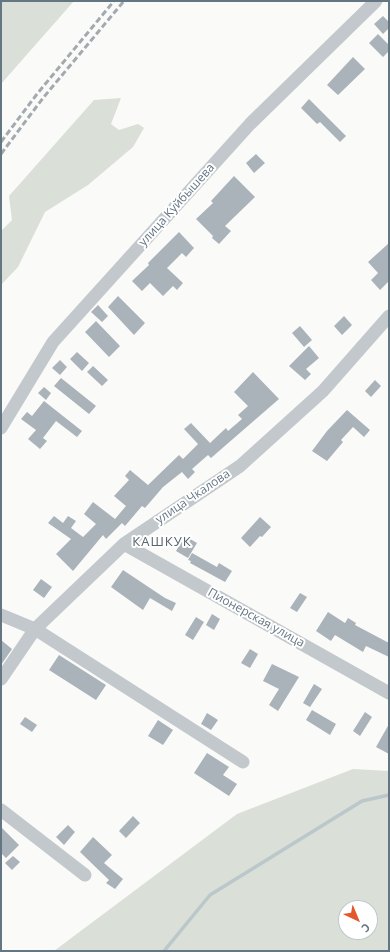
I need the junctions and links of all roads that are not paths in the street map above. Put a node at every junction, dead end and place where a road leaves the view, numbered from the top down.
1 (376, 1) edge
2 (389, 316) edge
3 (1, 428) edge
4 (124, 544) junction
5 (1, 615) edge
6 (35, 629) junction
7 (2, 675) edge
8 (389, 693) edge
9 (243, 762) dead end
10 (1, 810) edge
11 (85, 875) dead end

1 - 3 street, улица Куйбышева
2 - 4 street, улица Чкалова
4 - 6 street, улица Чкалова
4 - 8 street, Пионерская улица
5 - 6 street
6 - 7 street, улица Чкалова
6 - 9 street
10 - 11 street

